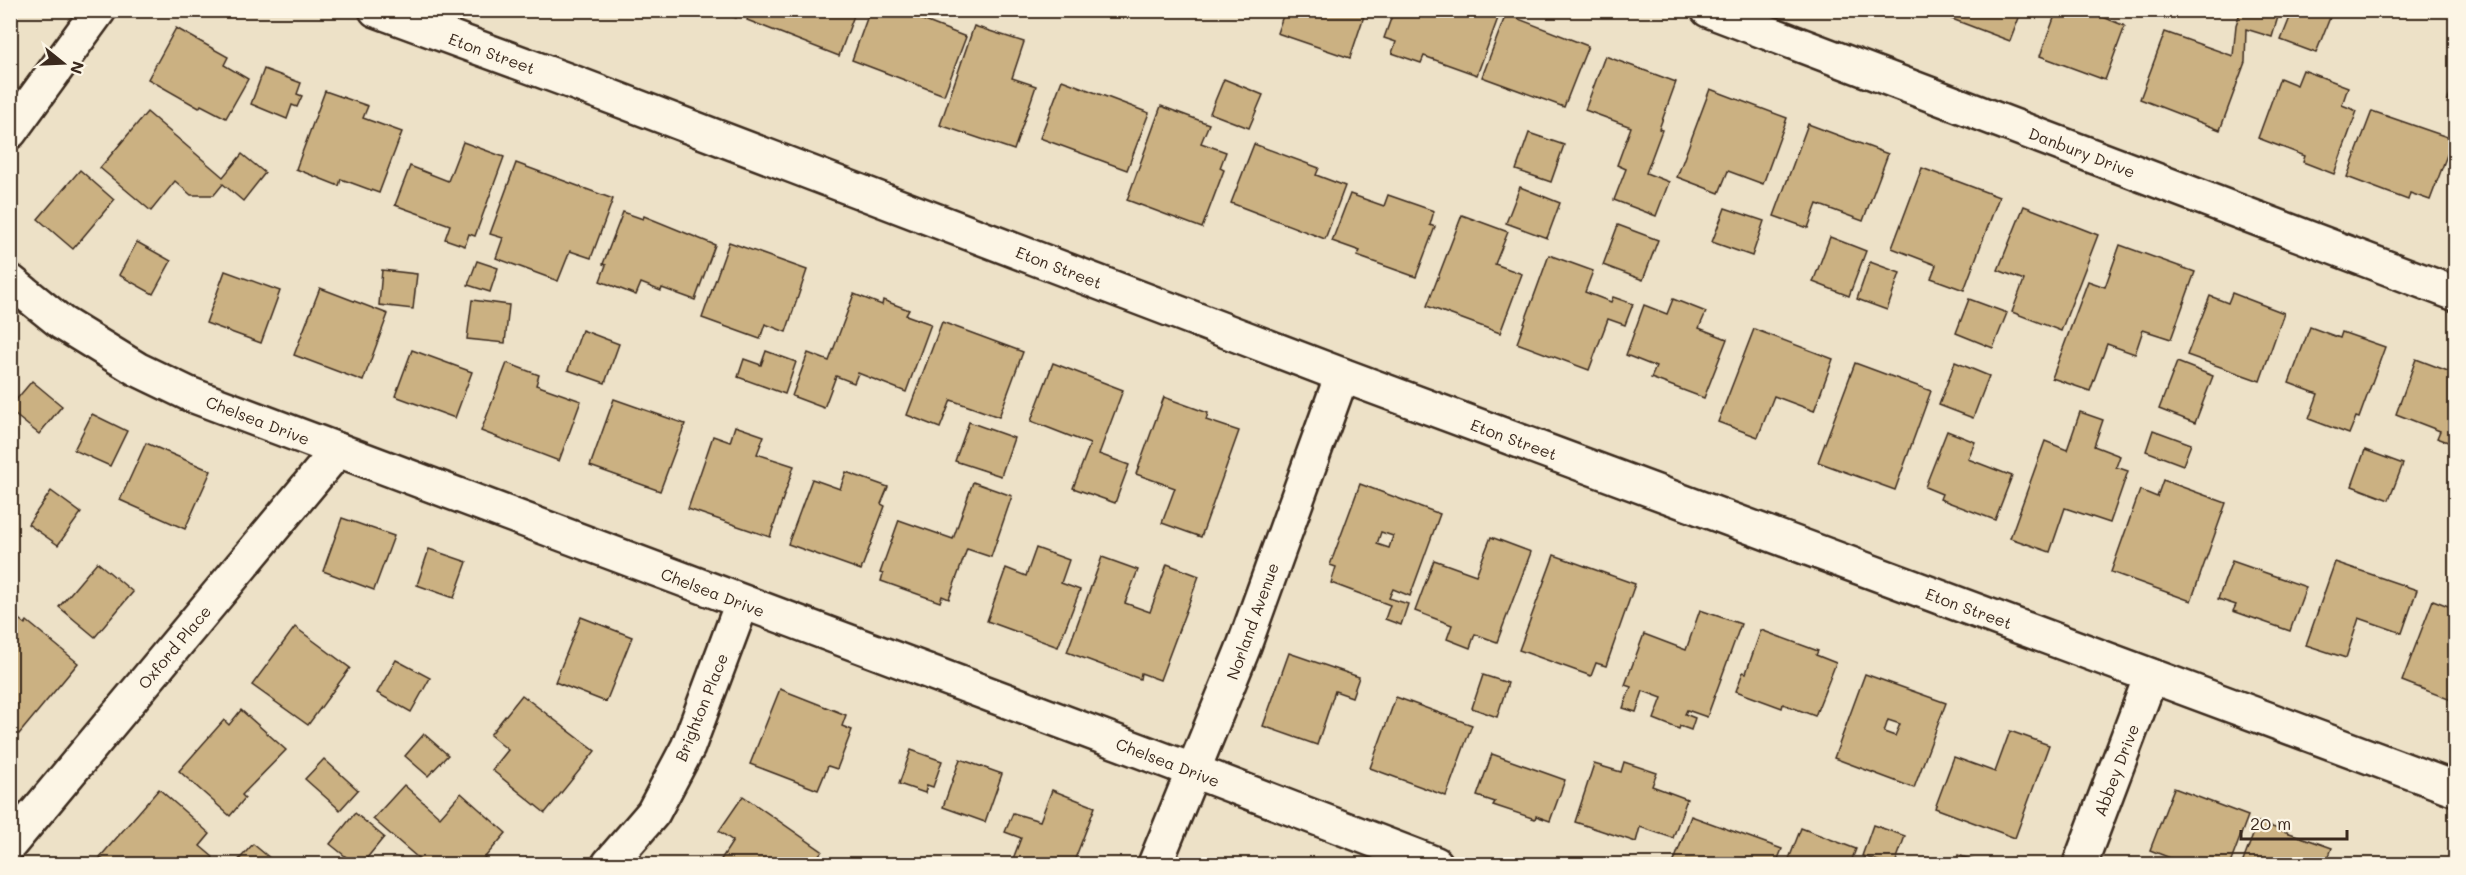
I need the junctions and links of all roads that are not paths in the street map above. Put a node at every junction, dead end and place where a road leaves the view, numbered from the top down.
1 (99, 10) edge
2 (376, 10) edge
3 (435, 10) edge
4 (1708, 10) edge
5 (574, 83) junction
6 (10, 132) edge
7 (10, 280) edge
8 (2456, 294) edge
9 (1342, 375) junction
10 (338, 450) junction
11 (742, 603) junction
12 (2151, 676) junction
13 (1194, 771) junction
14 (2456, 789) edge
15 (10, 844) edge
16 (609, 864) edge
17 (1155, 864) edge
18 (1436, 864) edge
19 (2080, 864) edge

1 - 6 street
2 - 5 street, Eton Street
3 - 5 street, Eton Street
4 - 8 street, Danbury Drive
5 - 9 street, Eton Street
7 - 10 street, Chelsea Drive
9 - 12 street, Eton Street
9 - 13 street, Norland Avenue
10 - 11 street, Chelsea Drive
10 - 15 street, Oxford Place
11 - 13 street, Chelsea Drive
11 - 16 street, Brighton Place
12 - 14 street, Eton Street
12 - 19 street, Abbey Drive
13 - 17 street, Norland Avenue
13 - 18 street, Chelsea Drive

